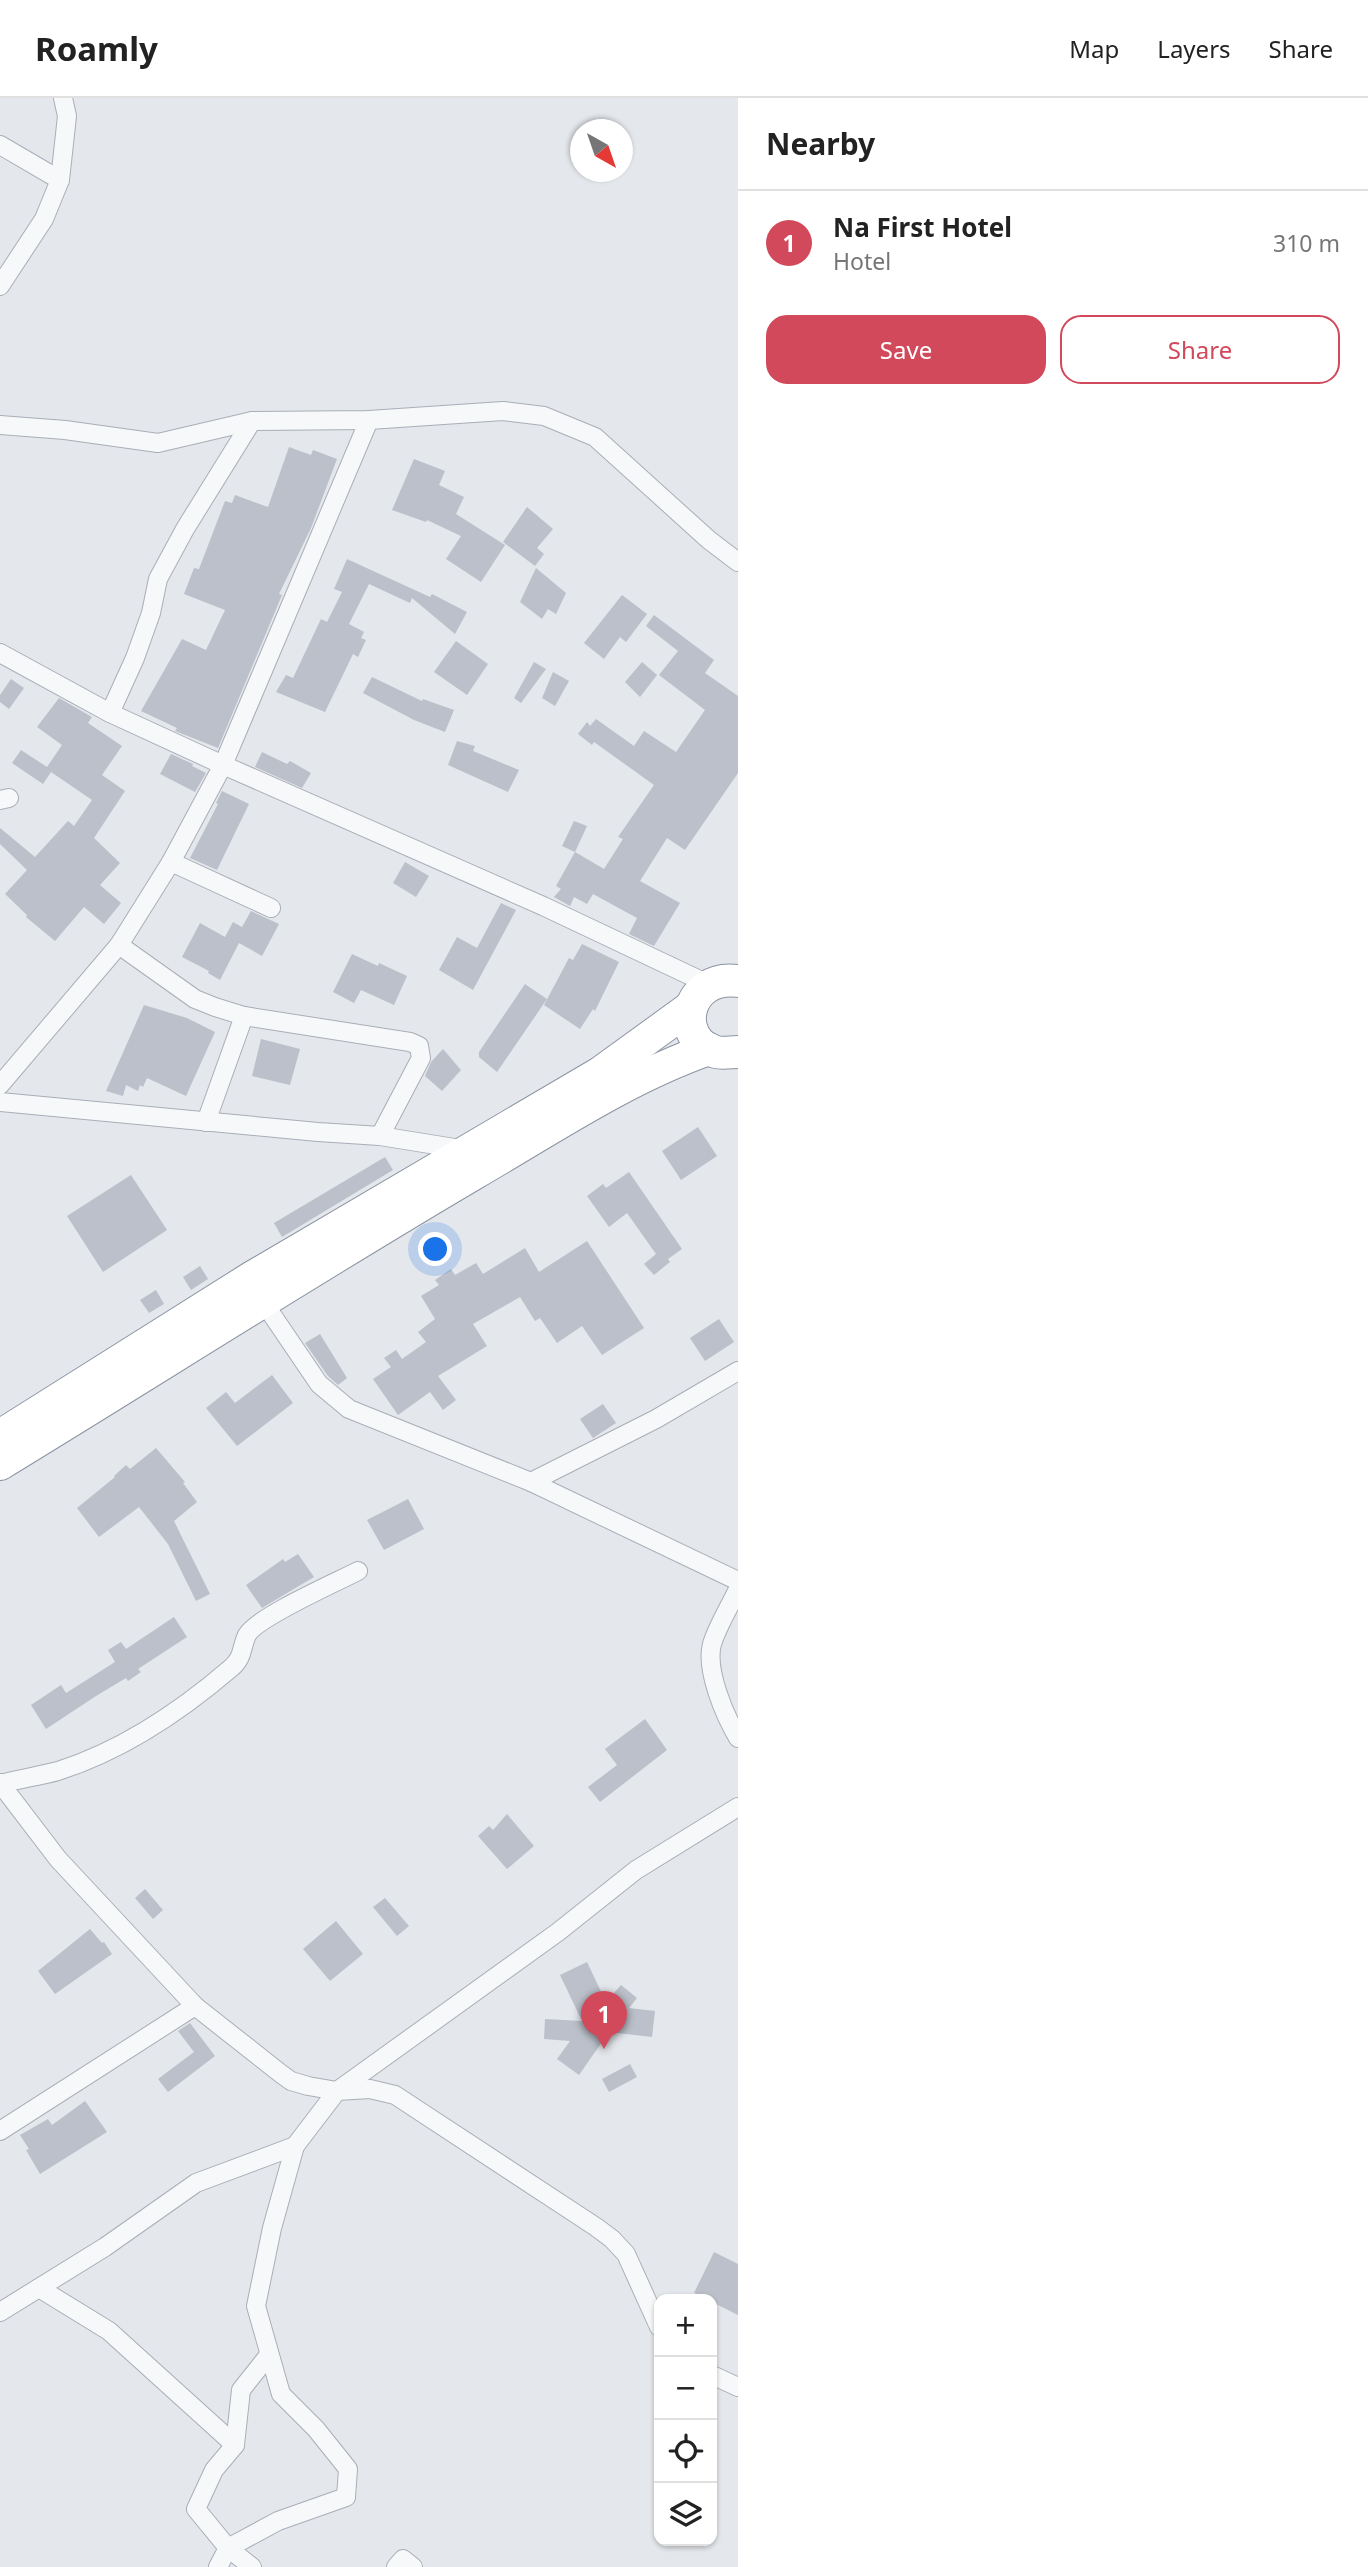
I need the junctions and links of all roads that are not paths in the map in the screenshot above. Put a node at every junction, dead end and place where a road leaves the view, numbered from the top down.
1 (63, 98) edge
2 (0, 145) edge
3 (60, 180) junction
4 (0, 286) edge
5 (369, 420) junction
6 (252, 421) junction
7 (0, 425) edge
8 (738, 562) edge
9 (0, 653) edge
10 (110, 713) junction
11 (223, 765) junction
12 (171, 862) junction
13 (271, 908) dead end
14 (119, 945) junction
15 (712, 991) edge
16 (244, 1016) junction
17 (730, 1051) edge
18 (0, 1085) edge
19 (0, 1102) edge
20 (206, 1122) junction
21 (380, 1136) junction
22 (467, 1150) junction
23 (261, 1300) junction
24 (738, 1371) edge
25 (0, 1436) edge
26 (0, 1464) edge
27 (531, 1482) junction
28 (358, 1572) dead end
29 (738, 1581) edge
30 (738, 1589) edge
31 (738, 1738) edge
32 (0, 1784) edge
33 (738, 1807) edge
34 (195, 2006) junction
35 (337, 2091) junction
36 (0, 2131) edge
37 (295, 2146) junction
38 (39, 2288) junction
39 (0, 2312) edge
40 (654, 2316) edge
41 (268, 2356) junction
42 (717, 2377) edge
43 (738, 2387) edge
44 (235, 2445) junction
45 (228, 2548) junction
46 (218, 2567) edge
47 (252, 2567) edge
48 (396, 2567) edge
49 (413, 2567) edge

1 - 3 street
2 - 3 street
3 - 4 street
5 - 6 street
5 - 8 street
5 - 11 street
6 - 7 street
6 - 10 street
9 - 10 street
10 - 11 street
11 - 12 street
11 - 15 street
12 - 13 street
12 - 14 street
14 - 16 street
14 - 18 street
15 - 17 highway
15 - 22 highway
16 - 20 street
16 - 21 street
17 - 23 highway
19 - 20 street
20 - 21 street
21 - 22 street
22 - 25 highway
23 - 26 highway
23 - 27 street
24 - 27 street
27 - 29 street
28 - 32 street
30 - 31 street
32 - 34 street
33 - 35 street
34 - 35 street
34 - 36 street
35 - 37 street
35 - 40 street
37 - 38 street
37 - 41 street
38 - 39 street
38 - 44 street
41 - 44 street
41 - 45 street
42 - 43 street
44 - 45 street
45 - 46 street
45 - 47 street
48 - 49 street

